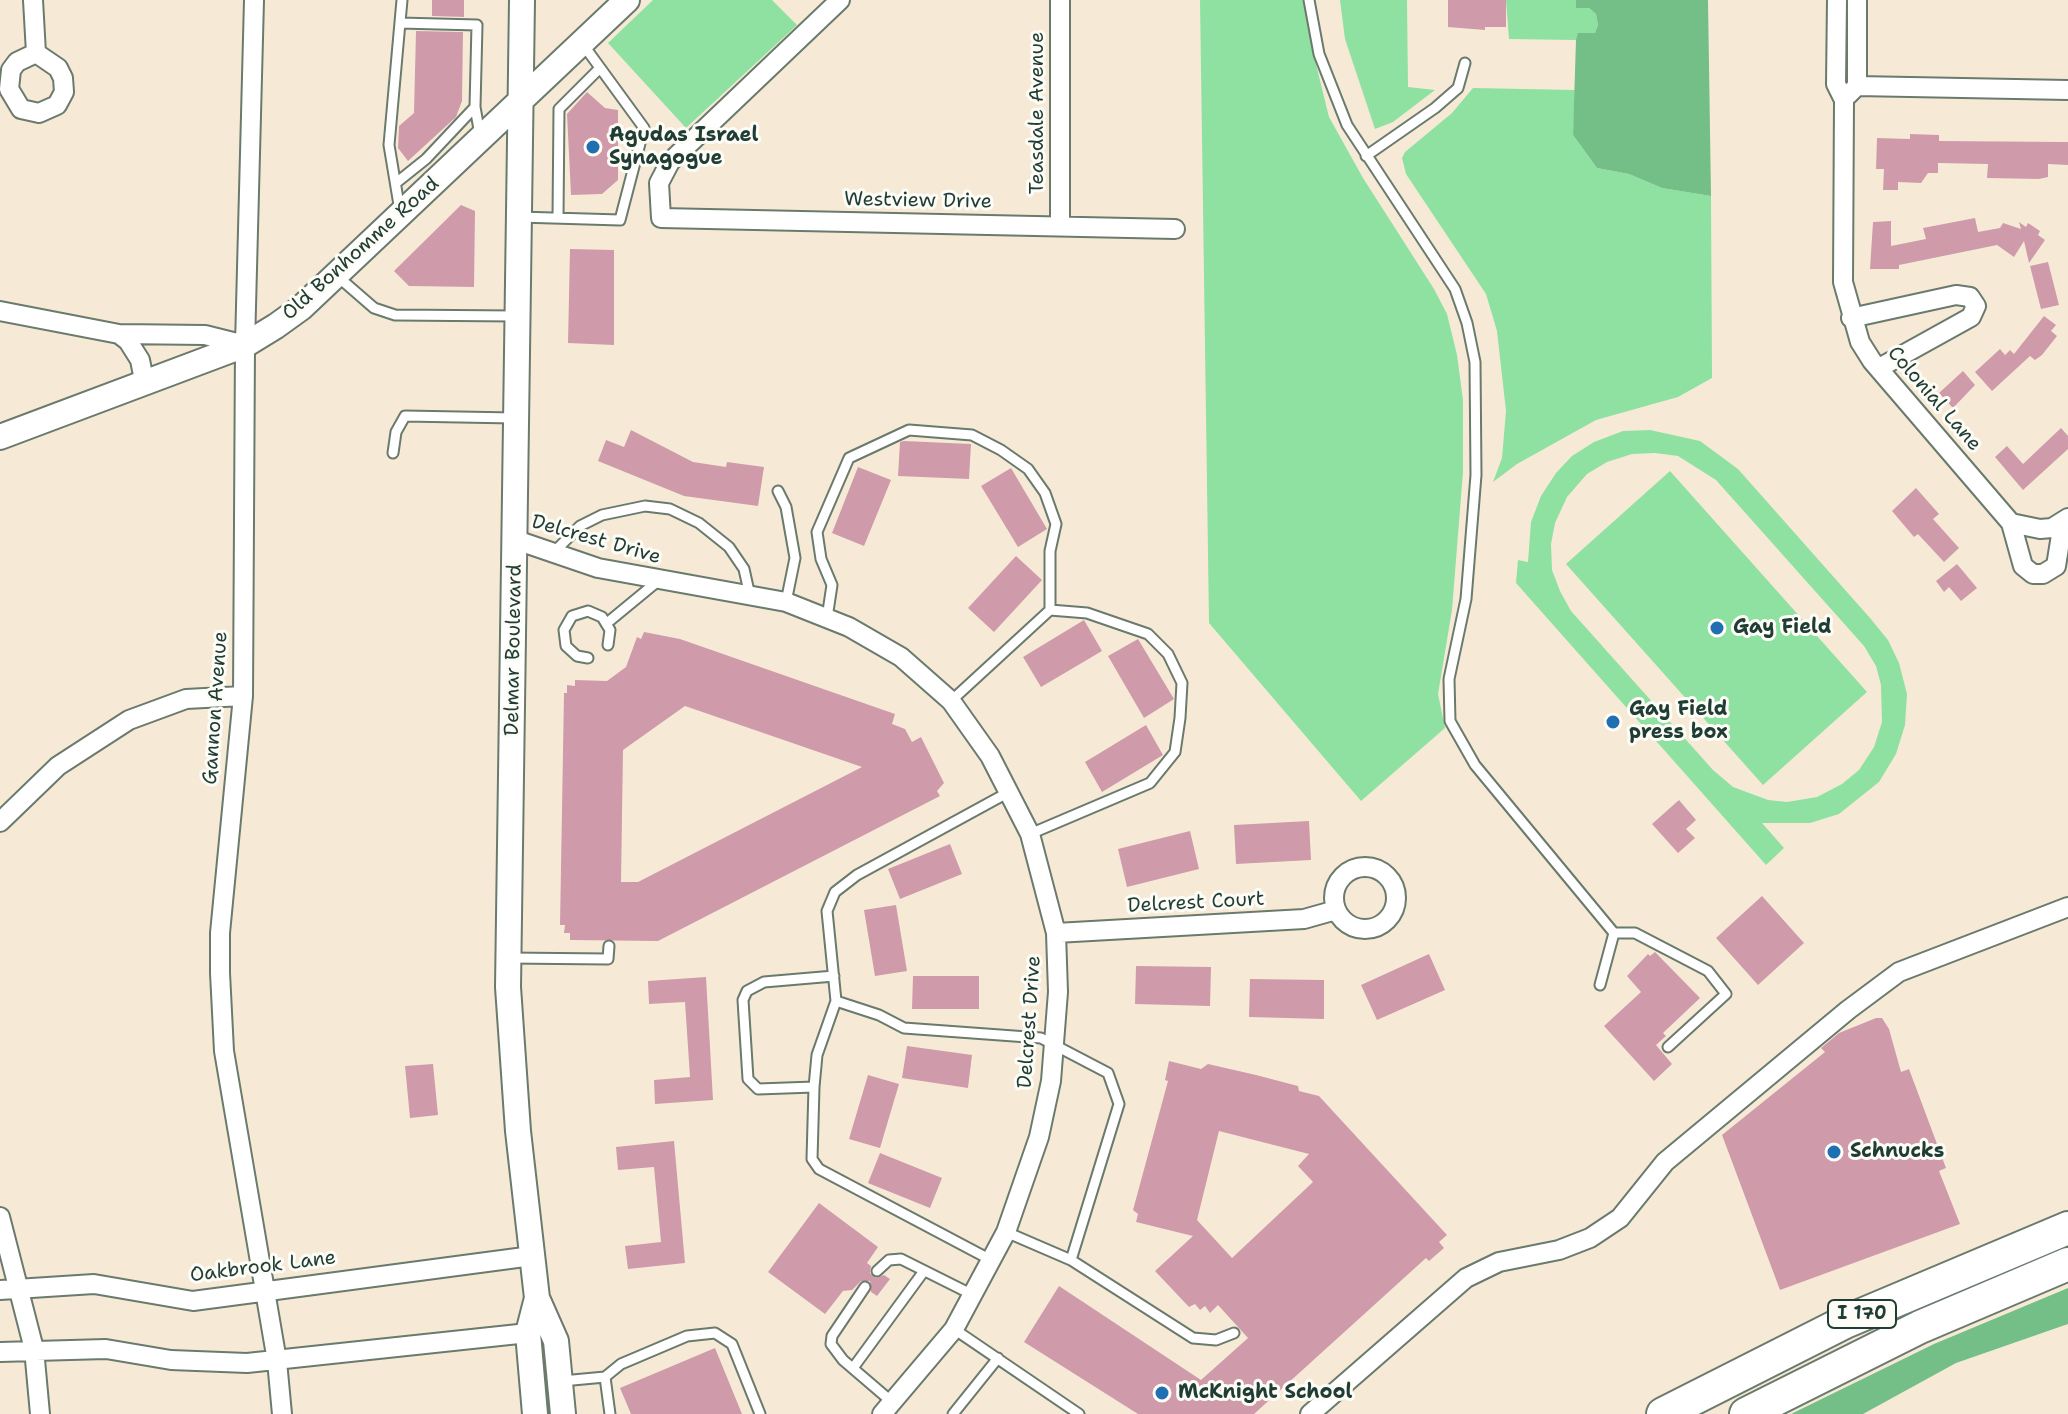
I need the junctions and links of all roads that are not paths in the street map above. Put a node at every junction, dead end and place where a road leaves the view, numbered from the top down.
1 (33, 0) edge
2 (254, 0) edge
3 (402, 0) edge
4 (522, 0) edge
5 (627, 0) edge
6 (840, 0) edge
7 (1060, 0) edge
8 (1309, 0) edge
9 (1837, 0) edge
10 (1857, 0) edge
11 (400, 23) junction
12 (581, 43) junction
13 (1857, 43) junction
14 (1837, 45) junction
15 (36, 53) dead end
16 (1465, 63) dead end
17 (600, 68) junction
18 (1857, 86) junction
19 (2068, 90) edge
20 (522, 99) junction
21 (1844, 100) junction
22 (475, 107) junction
23 (480, 138) junction
24 (1366, 156) junction
25 (396, 183) junction
26 (400, 215) junction
27 (519, 217) junction
28 (558, 218) junction
29 (1060, 226) junction
30 (1175, 229) dead end
31 (336, 275) junction
32 (0, 311) edge
33 (518, 316) junction
34 (1851, 318) junction
35 (119, 334) junction
36 (245, 345) junction
37 (1879, 368) junction
38 (145, 385) junction
39 (517, 418) junction
40 (0, 437) edge
41 (393, 453) dead end
42 (778, 491) dead end
43 (2065, 521) edge
44 (2011, 523) junction
45 (516, 540) junction
46 (553, 553) junction
47 (658, 581) junction
48 (750, 596) junction
49 (786, 602) junction
50 (1050, 610) junction
51 (827, 618) junction
52 (607, 623) junction
53 (608, 645) dead end
54 (588, 658) dead end
55 (243, 696) junction
56 (951, 701) junction
57 (1009, 792) junction
58 (0, 822) edge
59 (1030, 834) junction
60 (2068, 907) edge
61 (1336, 910) dead end
62 (1056, 933) junction
63 (1614, 933) junction
64 (609, 946) dead end
65 (508, 958) junction
66 (834, 976) junction
67 (1600, 985) dead end
68 (836, 1001) junction
69 (1055, 1043) junction
70 (1668, 1047) dead end
71 (814, 1087) junction
72 (0, 1217) edge
73 (2068, 1228) edge
74 (1006, 1232) junction
75 (532, 1256) junction
76 (992, 1260) junction
77 (1071, 1260) junction
78 (2068, 1264) edge
79 (877, 1271) dead end
80 (924, 1271) junction
81 (865, 1287) dead end
82 (9, 1289) edge
83 (265, 1291) junction
84 (973, 1295) junction
85 (537, 1298) junction
86 (954, 1329) junction
87 (528, 1333) junction
88 (1234, 1333) dead end
89 (34, 1349) junction
90 (0, 1352) edge
91 (998, 1358) junction
92 (277, 1361) junction
93 (853, 1368) junction
94 (605, 1377) junction
95 (560, 1381) junction
96 (887, 1408) edge
97 (40, 1414) edge
98 (282, 1414) edge
99 (535, 1414) edge
100 (563, 1414) edge
101 (610, 1414) edge
102 (760, 1414) edge
103 (953, 1414) edge
104 (1079, 1414) edge
105 (1310, 1414) edge
106 (1663, 1414) edge
107 (1746, 1414) edge

1 - 15 street
2 - 36 street, Gannon Avenue
3 - 11 lane
4 - 20 main road, Delmar Boulevard
5 - 12 main road, Old Bonhomme Road
6 - 29 street, Westview Drive
7 - 29 street, Teasdale Avenue
8 - 24 lane
9 - 14 street, Colonial Lane
10 - 13 street
11 - 22 lane
11 - 25 lane
12 - 17 lane
12 - 20 main road, Old Bonhomme Road
13 - 14 street
13 - 18 street
14 - 21 street, Colonial Lane
16 - 24 lane
17 - 28 lane
17 - 28 lane
18 - 19 street
18 - 21 street
20 - 23 main road, Old Bonhomme Road
20 - 27 main road, Delmar Boulevard
21 - 34 street, Colonial Lane
22 - 23 lane
22 - 25 lane
23 - 26 main road, Old Bonhomme Road
24 - 63 lane
25 - 26 lane
26 - 31 main road, Old Bonhomme Road
27 - 28 lane
27 - 33 main road, Delmar Boulevard
29 - 30 street, Westview Drive
31 - 33 lane
31 - 36 main road, Old Bonhomme Road
32 - 35 street
33 - 39 main road, Delmar Boulevard
34 - 37 street, Colonial Lane
34 - 37 street
35 - 36 street
35 - 38 street
36 - 38 main road, Old Bonhomme Road
36 - 55 street, Gannon Avenue
37 - 44 street, Colonial Lane
38 - 40 main road, Old Bonhomme Road
39 - 41 lane
39 - 45 main road, Delmar Boulevard
42 - 49 lane
43 - 44 street, Colonial Lane
43 - 44 street, Colonial Lane
45 - 46 street, Delcrest Drive
45 - 65 main road, Delmar Boulevard
46 - 47 street, Delcrest Drive
46 - 48 lane
47 - 48 street, Delcrest Drive
47 - 52 lane
48 - 49 street, Delcrest Drive
49 - 51 street, Delcrest Drive
50 - 51 lane
50 - 56 lane
50 - 59 lane
51 - 56 street, Delcrest Drive
52 - 53 lane
52 - 54 lane
55 - 58 street
55 - 83 street, Gannon Avenue
56 - 57 street, Delcrest Drive
57 - 59 street, Delcrest Drive
57 - 66 lane
59 - 62 street, Delcrest Drive
60 - 105 street
61 - 62 street, Delcrest Court
62 - 69 street, Delcrest Drive
63 - 67 lane
63 - 70 lane
64 - 65 lane
65 - 75 main road, Delmar Boulevard
66 - 68 lane
66 - 71 lane
68 - 69 lane
68 - 71 lane
69 - 74 street, Delcrest Drive
69 - 77 lane
71 - 76 lane
72 - 82 street
73 - 106 highway, I 170
74 - 76 street, Delcrest Drive
74 - 77 lane
75 - 83 street, Oakbrook Lane
75 - 85 main road, Delmar Boulevard
76 - 84 street, Delcrest Drive
77 - 88 lane
78 - 107 highway, I 170
79 - 80 lane
80 - 84 lane
80 - 93 lane
81 - 93 lane
82 - 83 street, Oakbrook Lane
82 - 89 street
83 - 92 street, Gannon Avenue
84 - 86 street, Delcrest Drive
85 - 87 main road, Delmar Boulevard
85 - 95 main road, Delmar Boulevard
86 - 91 lane
86 - 96 street, Delcrest Drive
87 - 92 street
87 - 99 main road, Delmar Boulevard
89 - 90 street
89 - 92 street
89 - 97 street
91 - 103 lane
91 - 104 lane
92 - 98 street, Gannon Avenue
93 - 96 lane
94 - 95 lane
94 - 101 lane
94 - 102 lane
95 - 100 main road, Delmar Boulevard

